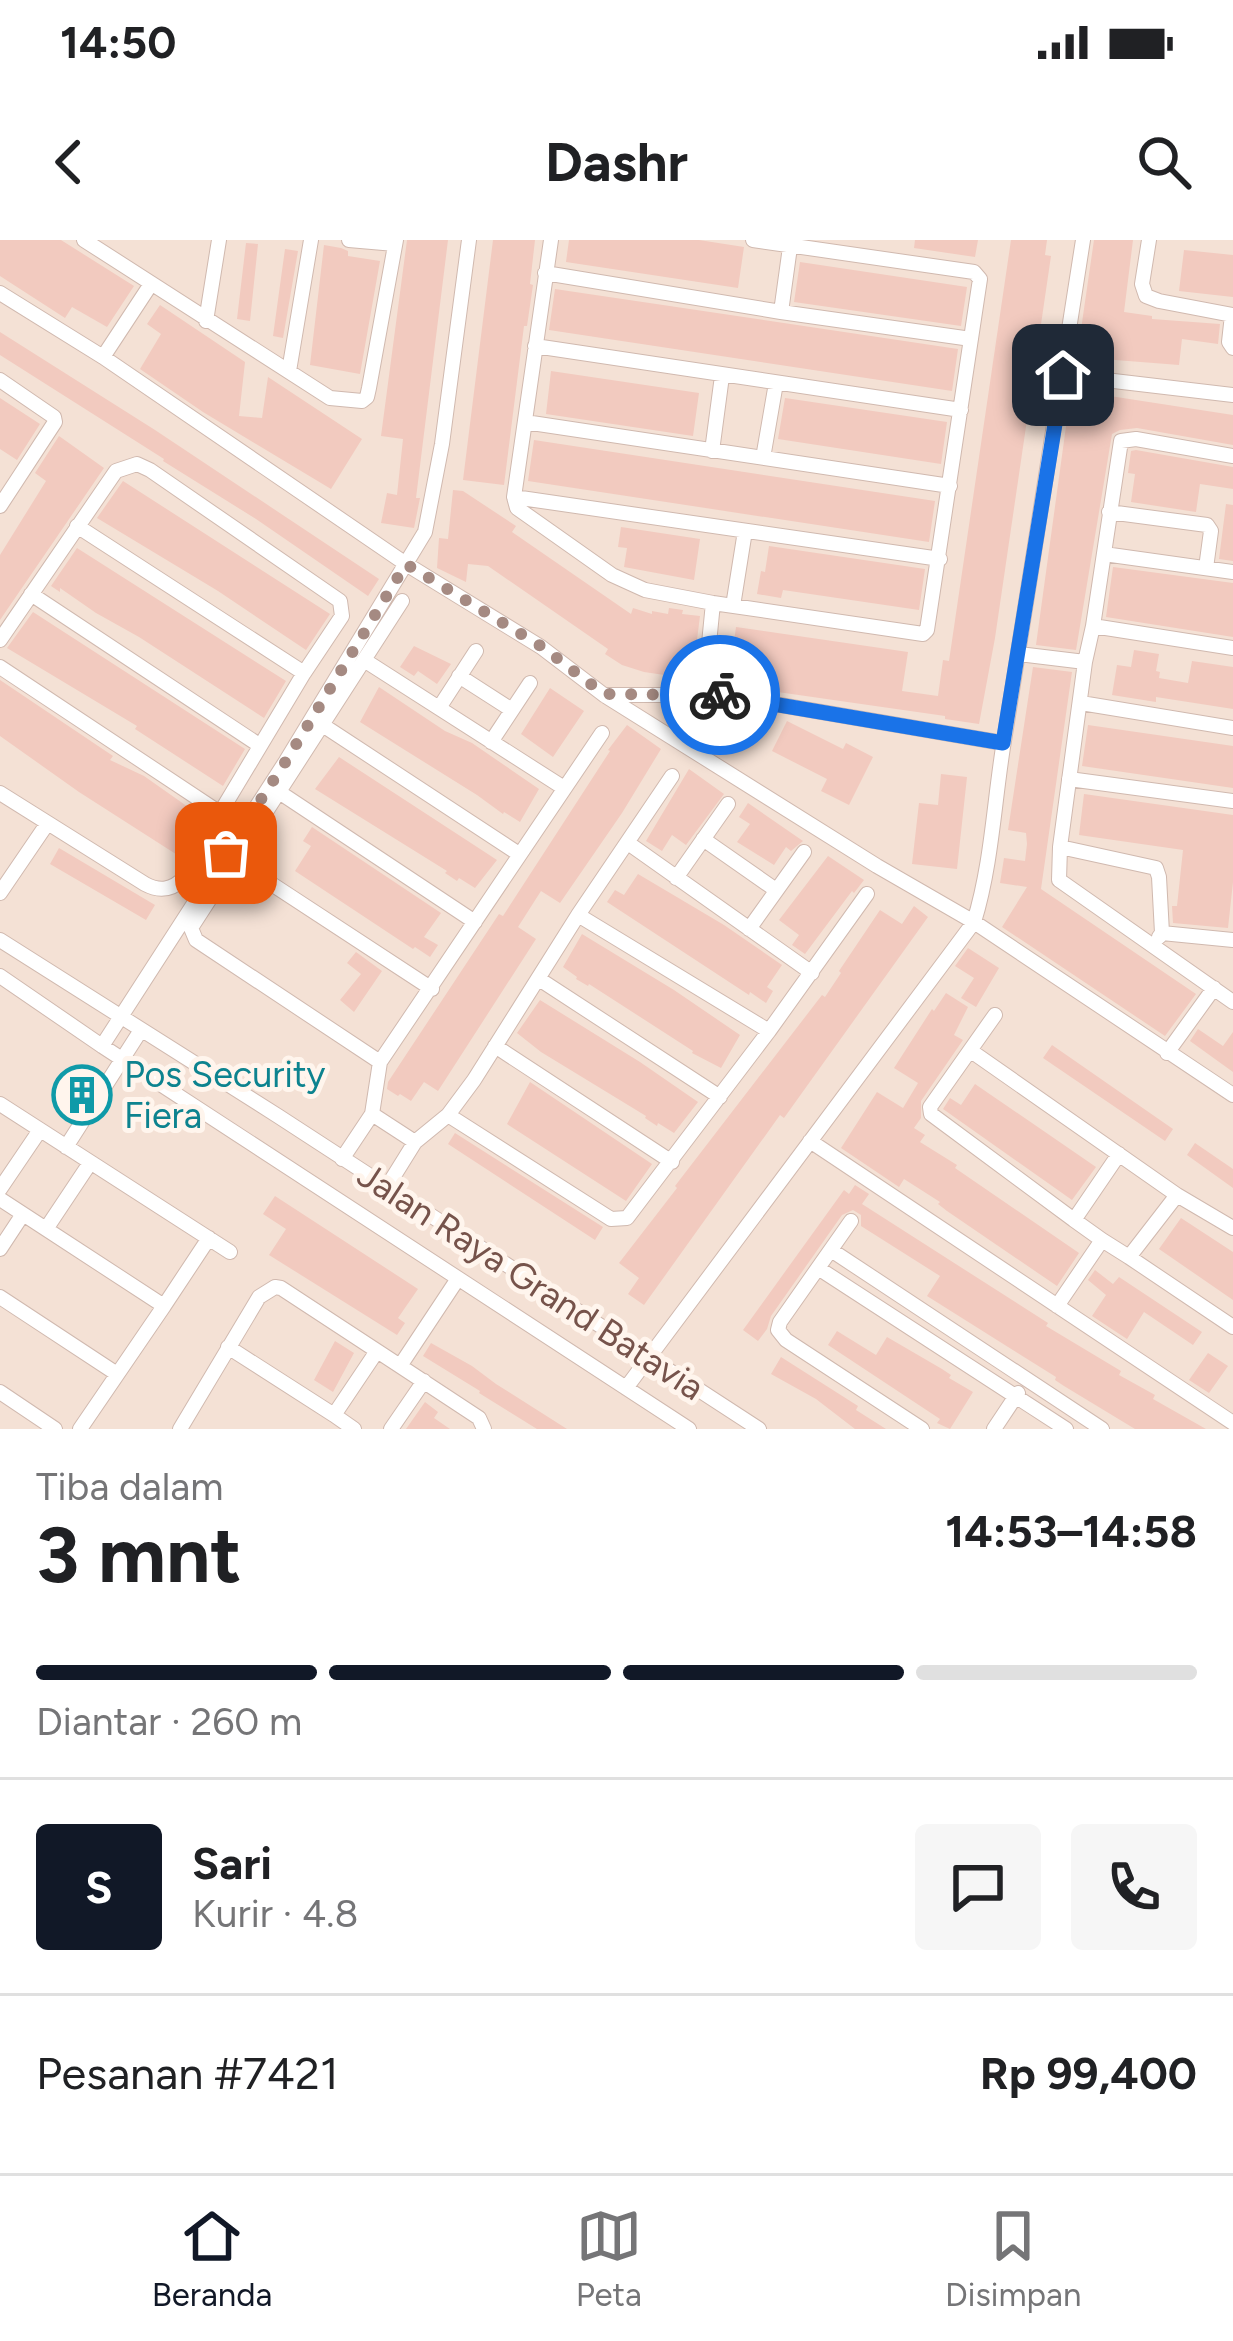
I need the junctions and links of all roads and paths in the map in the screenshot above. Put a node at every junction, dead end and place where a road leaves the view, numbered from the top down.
1 (84, 240) edge
2 (219, 240) edge
3 (311, 240) edge
4 (349, 240) edge
5 (469, 240) edge
6 (551, 240) edge
7 (753, 240) edge
8 (1083, 240) edge
9 (1149, 240) edge
10 (395, 242) edge
11 (773, 242) edge
12 (790, 247) junction
13 (545, 273) junction
14 (151, 284) junction
15 (0, 293) edge
16 (782, 312) junction
17 (1233, 315) edge
18 (206, 321) junction
19 (971, 339) junction
20 (535, 346) junction
21 (1233, 348) edge
22 (103, 357) junction
23 (289, 371) junction
24 (1063, 375) junction
25 (722, 376) junction
26 (0, 380) edge
27 (776, 383) junction
28 (1233, 395) edge
29 (962, 410) junction
30 (525, 422) junction
31 (712, 451) junction
32 (1233, 456) edge
33 (764, 458) junction
34 (0, 473) edge
35 (15, 483) junction
36 (950, 485) junction
37 (514, 497) junction
38 (0, 506) edge
39 (1109, 512) junction
40 (77, 526) junction
41 (745, 531) junction
42 (1104, 554) junction
43 (940, 559) junction
44 (406, 564) junction
45 (1207, 568) junction
46 (1233, 572) edge
47 (31, 594) junction
48 (402, 602) dead end
49 (713, 603) junction
50 (733, 606) junction
51 (1094, 626) junction
52 (0, 640) edge
53 (1233, 648) edge
54 (476, 651) dead end
55 (1019, 654) junction
56 (364, 660) junction
57 (1085, 662) junction
58 (0, 668) edge
59 (304, 673) junction
60 (459, 676) junction
61 (530, 683) dead end
62 (604, 694) junction
63 (704, 694) junction
64 (1081, 704) junction
65 (439, 708) junction
66 (512, 710) junction
67 (321, 724) junction
68 (1233, 728) edge
69 (602, 733) dead end
70 (676, 740) junction
71 (491, 742) junction
72 (1003, 743) junction
73 (260, 745) junction
74 (672, 776) dead end
75 (1069, 779) junction
76 (563, 788) junction
77 (279, 792) junction
78 (0, 793) edge
79 (1233, 802) edge
80 (728, 804) dead end
81 (220, 813) junction
82 (47, 824) junction
83 (703, 839) junction
84 (628, 843) junction
85 (1060, 847) junction
86 (804, 852) dead end
87 (519, 854) junction
88 (235, 860) junction
89 (676, 878) junction
90 (776, 890) junction
91 (0, 893) edge
92 (867, 894) dead end
93 (578, 915) junction
94 (475, 922) junction
95 (974, 922) junction
96 (749, 929) junction
97 (1232, 936) edge
98 (1157, 939) junction
99 (0, 940) edge
100 (812, 973) junction
101 (0, 976) edge
102 (538, 979) junction
103 (432, 988) junction
104 (1214, 988) junction
105 (1233, 1001) edge
106 (995, 1015) dead end
107 (122, 1018) junction
108 (141, 1030) junction
109 (769, 1031) junction
110 (102, 1046) junction
111 (495, 1046) junction
112 (971, 1052) junction
113 (1167, 1053) junction
114 (122, 1059) junction
115 (380, 1062) junction
116 (1233, 1095) edge
117 (720, 1097) junction
118 (0, 1104) edge
119 (372, 1114) junction
120 (448, 1115) junction
121 (40, 1130) junction
122 (810, 1141) junction
123 (415, 1142) junction
124 (66, 1147) junction
125 (1119, 1154) junction
126 (342, 1159) junction
127 (90, 1162) junction
128 (672, 1162) junction
129 (386, 1187) junction
130 (0, 1189) edge
131 (1177, 1195) junction
132 (0, 1199) edge
133 (23, 1214) junction
134 (1074, 1220) junction
135 (851, 1221) dead end
136 (1233, 1228) edge
137 (46, 1229) junction
138 (209, 1238) junction
139 (1102, 1240) junction
140 (0, 1249) edge
141 (831, 1250) junction
142 (230, 1252) dead end
143 (1129, 1257) junction
144 (818, 1268) junction
145 (457, 1280) junction
146 (0, 1297) edge
147 (164, 1306) junction
148 (1057, 1306) junction
149 (1233, 1327) edge
150 (228, 1347) junction
151 (377, 1351) junction
152 (649, 1358) junction
153 (400, 1366) junction
154 (117, 1374) junction
155 (1028, 1378) junction
156 (424, 1381) junction
157 (626, 1388) junction
158 (0, 1392) edge
159 (1016, 1396) junction
160 (334, 1415) junction
161 (1233, 1423) edge
162 (183, 1424) edge
163 (55, 1429) edge
164 (80, 1429) edge
165 (201, 1429) edge
166 (354, 1429) edge
167 (391, 1429) edge
168 (484, 1429) edge
169 (688, 1429) edge
170 (759, 1429) edge
171 (922, 1429) edge
172 (994, 1429) edge
173 (1066, 1429) edge
174 (1102, 1429) edge

1 - 14 street
2 - 18 street
3 - 23 street
4 - 10 street
5 - 44 street
6 - 13 street
7 - 11 street
8 - 24 street
9 - 17 street
10 - 23 street
11 - 12 street
12 - 16 street
12 - 19 street
13 - 16 street
13 - 20 street
14 - 18 street
14 - 22 street
15 - 22 street
16 - 19 street
17 - 21 street
18 - 23 street
19 - 29 street
20 - 25 street
20 - 30 street
22 - 44 street
24 - 28 street
24 - 55 street
25 - 27 street
25 - 31 street
26 - 35 street
27 - 29 street
27 - 33 street
29 - 36 street
30 - 31 street
30 - 37 street
31 - 33 street
32 - 39 street
33 - 36 street
34 - 35 street
35 - 38 street
36 - 43 street
37 - 41 street
37 - 49 street
39 - 42 street
39 - 45 street
40 - 47 street
40 - 59 street
40 - 59 street
41 - 43 street
41 - 50 street
42 - 45 street
42 - 51 street
43 - 50 street
44 - 62 street
44 - 107 street
45 - 46 street
47 - 52 street
47 - 73 street
48 - 56 street
49 - 50 street
49 - 63 street
51 - 53 street
51 - 57 street
54 - 60 street
55 - 57 street
55 - 72 street
56 - 65 street
56 - 67 street
57 - 64 street
58 - 81 street
59 - 73 street
60 - 65 street
60 - 66 street
61 - 66 street
62 - 63 street
62 - 70 street
63 - 70 street
63 - 72 street
64 - 68 street
64 - 75 street
65 - 71 street
66 - 71 street
67 - 77 street
67 - 87 street
69 - 76 street
70 - 95 street
71 - 76 street
72 - 95 street
73 - 81 street
74 - 84 street
75 - 79 street
75 - 85 street
76 - 87 street
77 - 88 street
77 - 94 street
78 - 82 street
80 - 83 street
81 - 82 street
82 - 91 street
83 - 89 street
83 - 90 street
84 - 89 street
84 - 93 street
85 - 98 street
85 - 98 street
86 - 90 street
87 - 94 street
88 - 103 street
88 - 115 street
89 - 96 street
90 - 96 street
92 - 100 street
93 - 102 street
93 - 109 street
94 - 103 street
95 - 113 street
95 - 122 street
96 - 100 street
97 - 98 street
98 - 104 street
99 - 107 street, Jalan Raya Grand Batavia
100 - 109 street
101 - 110 street, Jalan Raya Grand Batavia
102 - 111 street
102 - 117 street
103 - 115 street
104 - 105 street
104 - 113 street
106 - 112 street
107 - 108 street, Jalan Raya Grand Batavia
107 - 110 street
108 - 114 street
108 - 126 street, Jalan Raya Grand Batavia
109 - 117 street
110 - 114 street, Jalan Raya Grand Batavia
111 - 120 street
111 - 128 street
112 - 125 street
112 - 134 street
113 - 116 street
114 - 124 street
114 - 145 street, Jalan Raya Grand Batavia
115 - 119 street
117 - 128 street
118 - 121 street
119 - 123 street
119 - 126 street
120 - 123 street
120 - 128 street
121 - 124 street
121 - 130 street
122 - 148 street
122 - 152 street
123 - 129 street
124 - 127 street
125 - 131 street
125 - 134 street
126 - 129 street, Jalan Raya Grand Batavia
127 - 137 street
127 - 138 street
129 - 152 street, Jalan Raya Grand Batavia
131 - 136 street
131 - 143 street
132 - 133 street
133 - 137 street
133 - 140 street
134 - 139 street
135 - 141 street
137 - 147 street
138 - 142 street
138 - 147 street
139 - 143 street
139 - 148 street
141 - 144 street
141 - 155 street
143 - 149 street
144 - 159 street
144 - 171 street
145 - 153 street
145 - 157 street, Jalan Raya Grand Batavia
146 - 154 street
147 - 154 street
148 - 161 street
150 - 151 street
150 - 160 street
150 - 162 street
151 - 153 street
151 - 160 street
152 - 157 street
152 - 170 street, Jalan Raya Grand Batavia
153 - 156 street
154 - 164 street
155 - 159 street
155 - 174 street
156 - 167 street
156 - 168 street
157 - 169 street, Jalan Raya Grand Batavia
158 - 163 street
159 - 172 street
159 - 173 street
160 - 166 street
162 - 165 street

